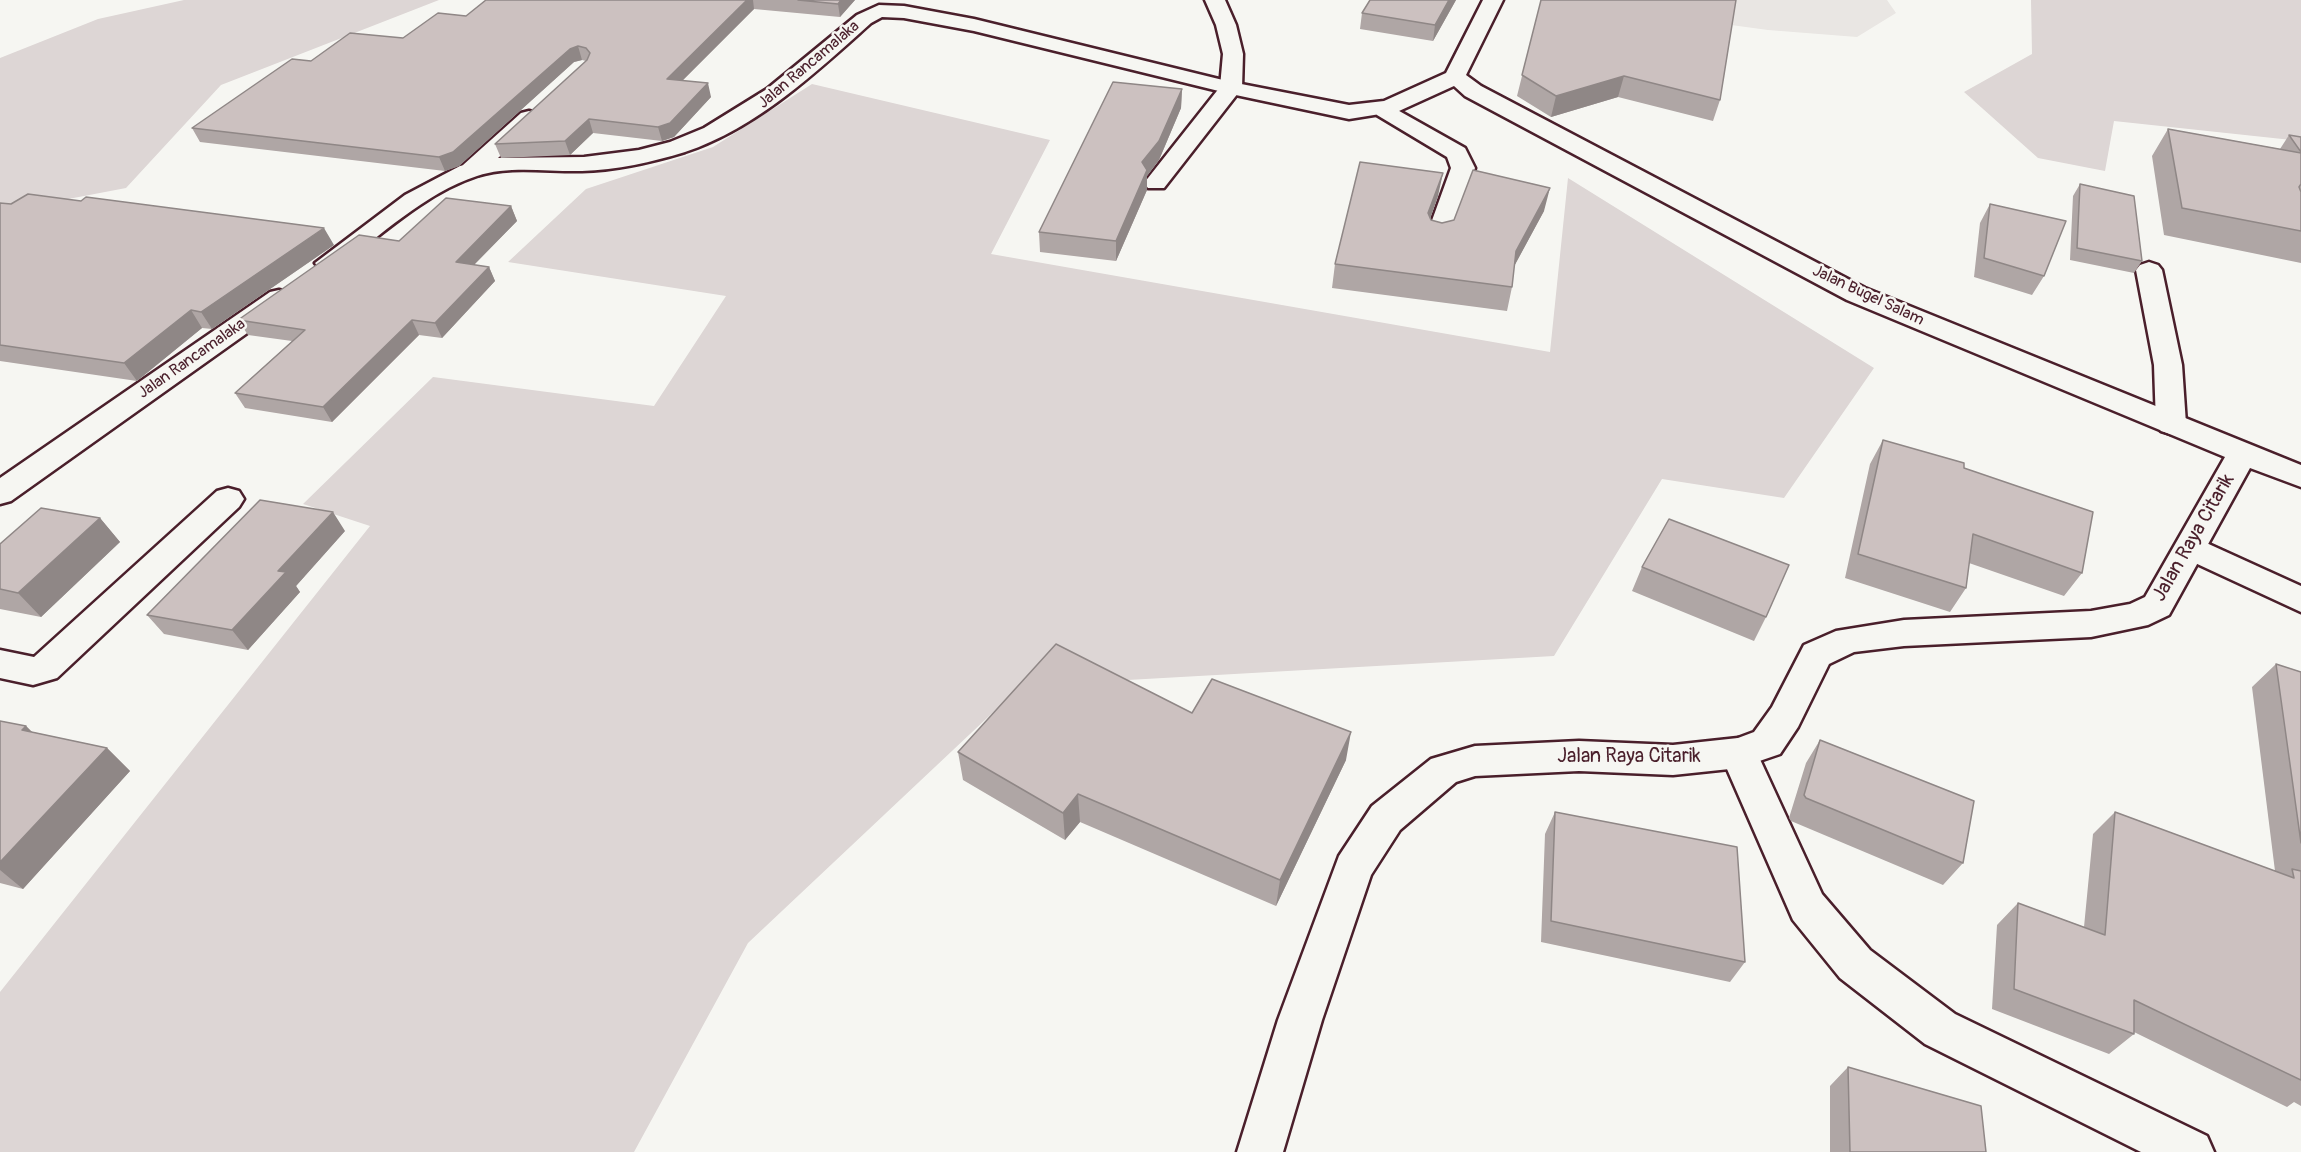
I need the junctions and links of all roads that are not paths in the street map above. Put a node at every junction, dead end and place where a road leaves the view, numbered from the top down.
1 (1215, 0) edge
2 (1493, 0) edge
3 (886, 5) edge
4 (1449, 80) junction
5 (1231, 88) junction
6 (548, 99) edge
7 (1391, 108) junction
8 (471, 170) junction
9 (1156, 183) dead end
10 (1438, 237) edge
11 (2150, 270) dead end
12 (2171, 424) junction
13 (2243, 453) junction
14 (2301, 477) edge
15 (0, 493) edge
16 (228, 499) dead end
17 (2191, 548) junction
18 (2301, 600) edge
19 (0, 664) edge
20 (1739, 753) junction
21 (1260, 1152) edge
22 (2191, 1152) edge

1 - 5 street
2 - 4 street
3 - 5 street, Jalan Rancamalaka
3 - 8 street, Jalan Rancamalaka
4 - 7 street, Jalan Rancamalaka
4 - 12 street, Jalan Bugel Salam
5 - 7 street, Jalan Rancamalaka
5 - 9 street
6 - 8 street
7 - 10 street
8 - 15 street, Jalan Rancamalaka
11 - 12 street
12 - 13 street, Jalan Bugel Salam
13 - 14 street, Jalan Bugel Salam
13 - 17 street, Jalan Raya Citarik
16 - 19 street
17 - 18 street
17 - 20 street, Jalan Raya Citarik
20 - 21 street, Jalan Raya Citarik
20 - 22 street

